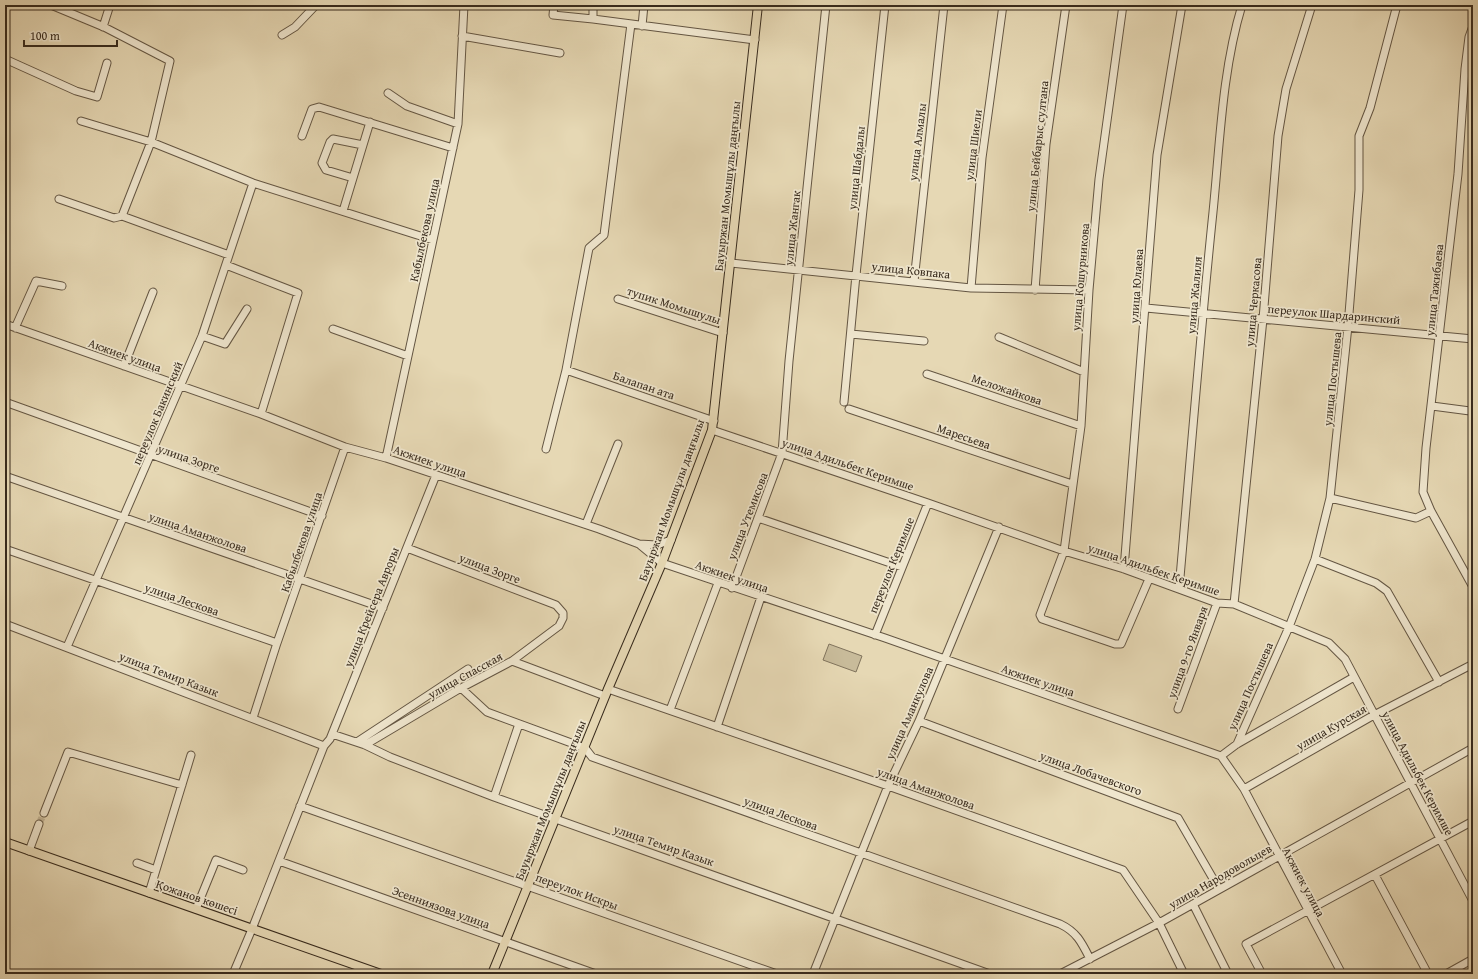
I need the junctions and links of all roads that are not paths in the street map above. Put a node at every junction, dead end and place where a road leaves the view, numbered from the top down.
1 (51, 5) edge
2 (110, 5) edge
3 (316, 5) edge
4 (464, 5) edge
5 (554, 5) edge
6 (593, 5) edge
7 (644, 5) edge
8 (758, 5) edge
9 (826, 5) edge
10 (885, 5) edge
11 (944, 5) edge
12 (1003, 5) edge
13 (1066, 5) edge
14 (1123, 5) edge
15 (1182, 5) edge
16 (1242, 5) edge
17 (1312, 5) edge
18 (1397, 5) edge
19 (593, 19) junction
20 (631, 24) junction
21 (642, 26) junction
22 (1473, 26) edge
23 (103, 27) junction
24 (282, 35) dead end
25 (462, 36) junction
26 (755, 40) junction
27 (560, 53) dead end
28 (5, 59) edge
29 (107, 63) dead end
30 (1465, 69) junction
31 (1473, 71) edge
32 (388, 93) dead end
33 (80, 121) dead end
34 (370, 122) junction
35 (458, 124) junction
36 (302, 136) dead end
37 (151, 142) junction
38 (363, 145) junction
39 (453, 148) junction
40 (353, 178) junction
41 (254, 183) junction
42 (59, 199) dead end
43 (343, 211) junction
44 (122, 216) junction
45 (433, 240) junction
46 (229, 255) junction
47 (731, 263) junction
48 (226, 265) junction
49 (799, 270) junction
50 (856, 275) junction
51 (914, 281) junction
52 (62, 286) dead end
53 (971, 288) junction
54 (1035, 290) junction
55 (1089, 290) junction
56 (153, 292) dead end
57 (618, 298) dead end
58 (1146, 308) junction
59 (247, 309) dead end
60 (1204, 314) junction
61 (1263, 319) junction
62 (5, 324) edge
63 (1348, 326) junction
64 (15, 328) junction
65 (333, 329) dead end
66 (723, 333) junction
67 (851, 334) junction
68 (1440, 334) junction
69 (202, 336) junction
70 (999, 337) dead end
71 (1473, 338) edge
72 (924, 341) dead end
73 (408, 356) junction
74 (124, 366) junction
75 (566, 370) junction
76 (1084, 372) junction
77 (927, 374) dead end
78 (180, 386) junction
79 (5, 402) edge
80 (844, 402) dead end
81 (1432, 406) junction
82 (849, 409) dead end
83 (261, 414) junction
84 (1473, 414) edge
85 (714, 421) junction
86 (1081, 426) junction
87 (712, 430) junction
88 (618, 444) dead end
89 (345, 447) junction
90 (546, 449) dead end
91 (782, 453) junction
92 (150, 455) junction
93 (386, 458) junction
94 (436, 475) junction
95 (5, 476) edge
96 (1072, 484) junction
97 (1330, 498) junction
98 (928, 502) junction
99 (1431, 511) junction
100 (322, 516) junction
101 (124, 518) junction
102 (758, 518) junction
103 (586, 524) junction
104 (999, 527) junction
105 (672, 540) junction
106 (639, 544) junction
107 (407, 548) junction
108 (5, 549) edge
109 (1064, 551) junction
110 (1315, 559) junction
111 (662, 563) junction
112 (902, 568) junction
113 (1124, 569) junction
114 (300, 579) junction
115 (1149, 579) junction
116 (96, 581) junction
117 (718, 583) junction
118 (1473, 586) edge
119 (732, 588) junction
120 (1179, 589) junction
121 (760, 597) junction
122 (1217, 603) junction
123 (1234, 604) junction
124 (383, 608) junction
125 (563, 613) joint
126 (5, 624) edge
127 (1289, 627) junction
128 (875, 635) junction
129 (277, 643) junction
130 (67, 647) junction
131 (944, 659) junction
132 (512, 661) junction
133 (1473, 664) edge
134 (468, 669) dead end
135 (1354, 677) junction
136 (1439, 682) junction
137 (461, 688) junction
138 (607, 692) junction
139 (1178, 709) dead end
140 (670, 710) junction
141 (1374, 715) junction
142 (253, 718) junction
143 (918, 721) junction
144 (519, 724) junction
145 (717, 727) junction
146 (332, 734) junction
147 (357, 742) junction
148 (1237, 744) junction
149 (365, 745) junction
150 (324, 746) junction
151 (585, 748) junction
152 (1473, 748) edge
153 (191, 755) dead end
154 (1221, 756) junction
155 (1410, 782) junction
156 (182, 784) junction
157 (888, 786) junction
158 (1244, 789) junction
159 (494, 797) junction
160 (300, 806) junction
161 (44, 813) tunnel mouth
162 (556, 819) junction
163 (1473, 821) edge
164 (39, 824) tunnel mouth
165 (1441, 840) junction
166 (5, 842) edge
167 (29, 851) junction
168 (860, 854) junction
169 (1278, 855) junction
170 (279, 861) junction
171 (137, 863) dead end
172 (156, 870) junction
173 (243, 870) dead end
174 (1375, 875) junction
175 (529, 885) junction
176 (1219, 890) junction
177 (149, 893) junction
178 (1473, 901) edge
179 (1193, 904) junction
180 (196, 909) junction
181 (1307, 912) junction
182 (836, 919) junction
183 (1158, 923) junction
184 (252, 929) junction
185 (505, 942) junction
186 (1090, 959) junction
187 (1473, 959) edge
188 (233, 974) edge
189 (381, 974) edge
190 (492, 974) edge
191 (596, 974) edge
192 (777, 974) edge
193 (813, 974) edge
194 (990, 974) edge
195 (1060, 974) edge
196 (1184, 974) edge
197 (1228, 974) edge
198 (1262, 974) edge
199 (1342, 974) edge
200 (1428, 974) edge
201 (1446, 974) edge

1 - 23 street
2 - 23 street
3 - 24 street
4 - 25 street, Кабылбекова улица
5 - 19 street
6 - 19 street
7 - 21 street
8 - 26 main road, Бауыржан Момышұлы даңғылы
9 - 49 street, улица Жангак
10 - 50 street, улица Шабдалы
11 - 51 street, улица Алмалы
12 - 53 street, улица Шиели
13 - 54 street, улица Бейбарыс султана
14 - 55 street, улица Кошурникова
15 - 58 street, улица Юлаева
16 - 60 street, улица Жалиля
17 - 61 street, улица Черкасова
18 - 63 street, улица Постышева
19 - 20 street
20 - 21 street
20 - 75 street
21 - 26 street
22 - 30 street, улица Тажибаева
23 - 37 street
25 - 27 street
25 - 35 street, Кабылбекова улица
26 - 47 main road, Бауыржан Момышұлы даңғылы
28 - 29 street
30 - 31 street
30 - 68 street, улица Тажибаева
32 - 35 street
33 - 37 street
34 - 36 street
34 - 38 street
34 - 39 street
35 - 39 street, Кабылбекова улица
37 - 41 street
37 - 44 street
38 - 40 street
38 - 40 street
39 - 45 street, Кабылбекова улица
40 - 43 street
41 - 43 street
41 - 46 street, переулок Бакинский
42 - 44 street
43 - 45 street
44 - 46 street
45 - 73 street, Кабылбекова улица
46 - 48 street, переулок Бакинский
47 - 49 street, улица Ковпака
47 - 66 main road, Бауыржан Момышұлы даңғылы
48 - 69 street, переулок Бакинский
48 - 83 street
49 - 50 street, улица Ковпака
49 - 91 street, улица Жангак
50 - 51 street, улица Ковпака
50 - 67 street, улица Шабдалы
51 - 53 street, улица Ковпака
52 - 64 street
53 - 54 street, улица Ковпака
54 - 55 street, улица Ковпака
55 - 76 street, улица Кошурникова
56 - 74 street
57 - 66 street, тупик Момышулы
58 - 60 street, переулок Шардаринский
58 - 113 street, улица Юлаева
59 - 69 street
60 - 61 street, переулок Шардаринский
60 - 120 street, улица Жалиля
61 - 63 street, переулок Шардаринский
61 - 123 street, улица Черкасова
62 - 64 street, Акжиек улица
63 - 68 street, переулок Шардаринский
63 - 97 street, улица Постышева
64 - 74 street, Акжиек улица
65 - 73 street
66 - 85 main road, Бауыржан Момышұлы даңғылы
67 - 72 street
67 - 80 street, улица Шабдалы
68 - 71 street, переулок Шардаринский
68 - 81 street, улица Тажибаева
69 - 78 street, переулок Бакинский
70 - 76 street
73 - 93 street, Кабылбекова улица
74 - 78 street, Акжиек улица
75 - 85 street, Балапан ата
75 - 90 street
76 - 86 street, улица Кошурникова
77 - 86 street, Меложайкова
78 - 83 street, Акжиек улица
78 - 92 street, переулок Бакинский
79 - 92 street, улица Зорге
81 - 84 street
81 - 99 street, улица Тажибаева
82 - 96 street, Маресьева
83 - 89 street, Акжиек улица
85 - 87 main road, Бауыржан Момышұлы даңғылы
86 - 96 street, улица Кошурникова
87 - 91 street, улица Адильбек Керимше
87 - 105 main road, Бауыржан Момышұлы даңғылы
88 - 103 street
89 - 93 street, Акжиек улица
89 - 100 street, Кабылбекова улица
91 - 98 street, улица Адильбек Керимше
91 - 102 street, улица Утемисова
92 - 100 street, улица Зорге
92 - 101 street, переулок Бакинский
93 - 94 street, Акжиек улица
94 - 103 street, Акжиек улица
94 - 107 street, улица Крейсера Авроры
95 - 101 street, улица Аманжолова
96 - 109 street, улица Кошурникова
97 - 99 street
97 - 110 street, улица Постышева
98 - 104 street, улица Адильбек Керимше
98 - 112 street, переулок Керимше
99 - 118 street, улица Тажибаева
100 - 114 street, Кабылбекова улица
101 - 114 street, улица Аманжолова
101 - 116 street, переулок Бакинский
102 - 112 street
102 - 119 street, улица Утемисова
103 - 106 street, Акжиек улица
104 - 109 street, улица Адильбек Керимше
104 - 131 street, улица Аманкулова
105 - 106 street
105 - 111 main road, Бауыржан Момышұлы даңғылы
106 - 111 street, Акжиек улица
107 - 124 street, улица Крейсера Авроры
107 - 125 street, улица Зорге
108 - 116 street, улица Лескова
109 - 113 street, улица Адильбек Керимше
109 - 115 street, улица Кошурникова
110 - 127 street, улица Постышева
110 - 136 street
111 - 117 street, Акжиек улица
111 - 138 main road, Бауыржан Момышұлы даңғылы
112 - 128 street, переулок Керимше
113 - 115 street, улица Адильбек Керимше
114 - 124 street, улица Аманжолова
114 - 129 street, Кабылбекова улица
115 - 120 street, улица Адильбек Керимше
116 - 129 street, улица Лескова
116 - 130 street, переулок Бакинский
117 - 119 street, Акжиек улица
117 - 140 street
119 - 121 street, Акжиек улица
120 - 122 street, улица Адильбек Керимше
121 - 128 street, Акжиек улица
121 - 145 street
122 - 123 street, улица Адильбек Керимше
122 - 139 street, улица 9-го Января
123 - 127 street, улица Адильбек Керимше
124 - 146 street, улица Крейсера Авроры
125 - 132 street, улица Спасская
126 - 130 street, улица Темир Казык
127 - 135 street, улица Адильбек Керимше
127 - 148 street, улица Постышева
128 - 131 street, Акжиек улица
129 - 142 street
130 - 142 street, улица Темир Казык
131 - 143 street, улица Аманкулова
131 - 154 street, Акжиек улица
132 - 137 street, улица Спасская
132 - 138 street, улица Аманжолова
133 - 136 street, улица Курская
134 - 147 street
135 - 141 street, улица Адильбек Керимше
135 - 148 street
136 - 141 street, улица Курская
137 - 144 street, улица Лескова
137 - 149 street, улица Спасская
138 - 140 street, улица Аманжолова
138 - 151 main road, Бауыржан Момышұлы даңғылы
140 - 145 street, улица Аманжолова
141 - 155 street, улица Адильбек Керимше
141 - 158 street, улица Курская
142 - 150 street, улица Темир Казык
143 - 157 street, улица Аманкулова
143 - 176 street, улица Лобачевского
144 - 151 street, улица Лескова
144 - 159 street
145 - 157 street, улица Аманжолова
146 - 147 street, улица Темир Казык
146 - 150 street, улица Крейсера Авроры
147 - 149 street, улица Темир Казык
148 - 154 street
149 - 159 street, улица Темир Казык
150 - 160 street, улица Крейсера Авроры
151 - 162 main road, Бауыржан Момышұлы даңғылы
151 - 168 street, улица Лескова
152 - 155 street, улица Народовольцев
153 - 156 street
154 - 158 street, Акжиек улица
155 - 165 street, улица Адильбек Керимше
155 - 169 street, улица Народовольцев
156 - 161 street
156 - 172 street
157 - 168 street, улица Аманкулова
157 - 183 street, улица Аманжолова
158 - 169 street, Акжиек улица
159 - 162 street, улица Темир Казык
160 - 170 street, улица Крейсера Авроры
160 - 175 street, переулок Искры
162 - 175 main road, Бауыржан Момышұлы даңғылы
162 - 182 street, улица Темир Казык
163 - 165 street
164 - 167 street
165 - 174 street
165 - 178 street, улица Адильбек Керимше
166 - 167 main road, Қожанов көшесі
167 - 177 main road, Қожанов көшесі
168 - 182 street, улица Аманкулова
168 - 186 street, улица Лескова
169 - 176 street, улица Народовольцев
169 - 181 street, Акжиек улица
170 - 184 street, улица Крейсера Авроры
170 - 185 street, Эсенниязова улица
171 - 172 street
172 - 177 street
173 - 180 street
174 - 181 street
174 - 200 street
175 - 185 main road, Бауыржан Момышұлы даңғылы
175 - 192 street, переулок Искры
176 - 179 street, улица Народовольцев
177 - 180 main road, Қожанов көшесі
179 - 183 street, улица Народовольцев
179 - 197 street
180 - 184 main road, Қожанов көшесі
181 - 198 street
181 - 199 street, Акжиек улица
182 - 193 street, улица Аманкулова
182 - 194 street, улица Темир Казык
183 - 186 street, улица Народовольцев
183 - 196 street, улица Аманжолова
184 - 188 street
184 - 189 main road, Қожанов көшесі
185 - 190 main road, Бауыржан Момышұлы даңғылы
185 - 191 street, Эсенниязова улица
186 - 195 street, улица Народовольцев
187 - 201 street

